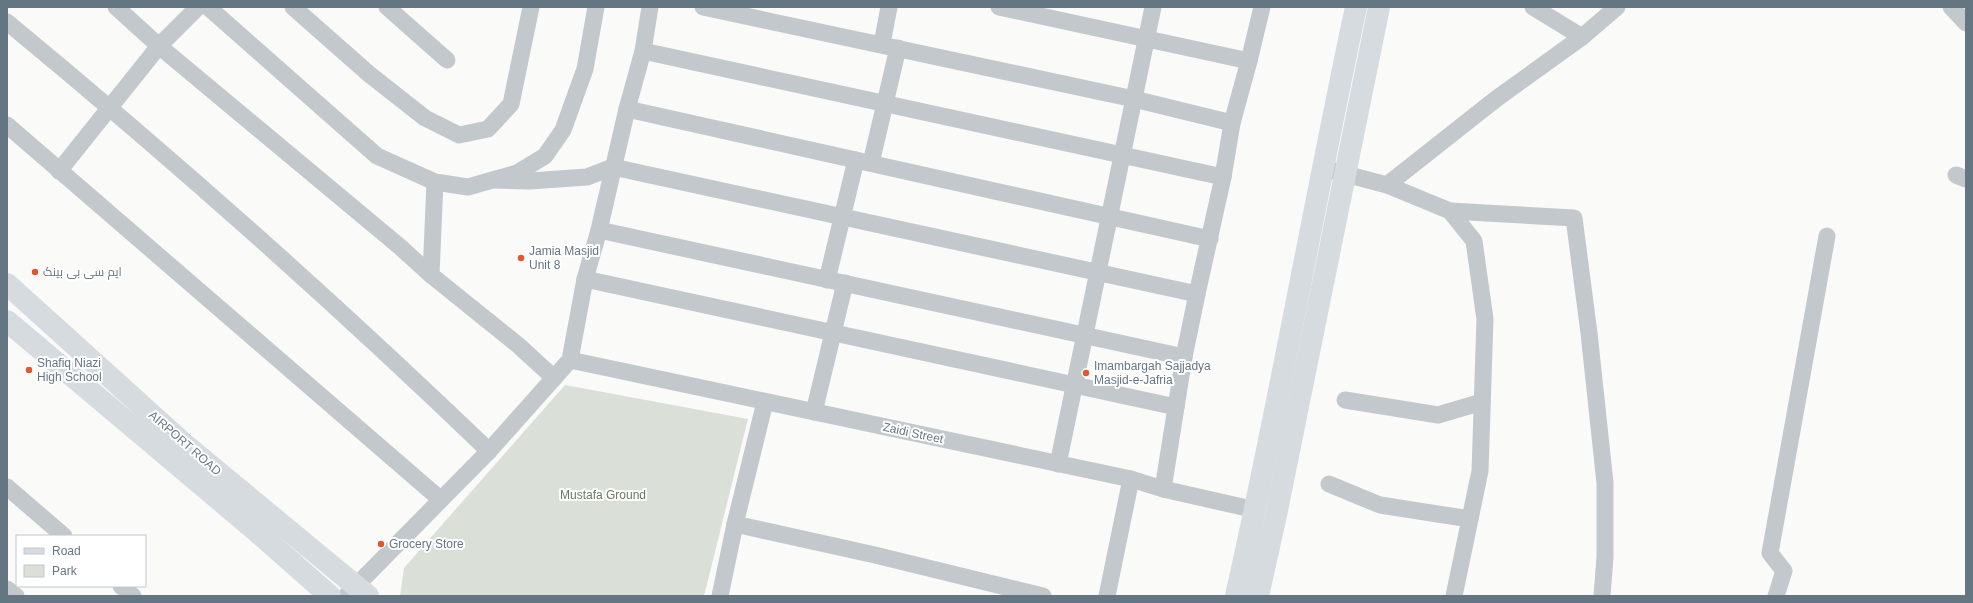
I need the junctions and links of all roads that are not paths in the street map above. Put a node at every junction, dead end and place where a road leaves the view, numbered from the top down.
1 (116, 7) edge
2 (198, 7) edge
3 (208, 7) edge
4 (293, 7) edge
5 (387, 7) edge
6 (531, 7) edge
7 (596, 7) edge
8 (650, 7) edge
9 (703, 7) edge
10 (889, 7) edge
11 (998, 7) edge
12 (1153, 7) edge
13 (1262, 7) edge
14 (1356, 7) edge
15 (1379, 7) edge
16 (1533, 7) edge
17 (1617, 7) edge
18 (1951, 7) edge
19 (7, 22) edge
20 (1966, 23) edge
21 (1582, 38) junction
22 (1146, 39) junction
23 (159, 46) junction
24 (890, 46) junction
25 (643, 51) junction
26 (447, 60) dead end
27 (1250, 62) junction
28 (1134, 99) junction
29 (885, 103) junction
30 (111, 108) junction
31 (628, 109) junction
32 (1232, 123) junction
33 (7, 125) edge
34 (1122, 155) junction
35 (863, 162) junction
36 (613, 167) junction
37 (1322, 168) junction
38 (59, 171) junction
39 (1344, 174) junction
40 (1223, 177) junction
41 (493, 180) junction
42 (435, 182) junction
43 (1387, 185) junction
44 (1450, 211) junction
45 (842, 217) junction
46 (1109, 217) junction
47 (599, 230) junction
48 (1827, 236) dead end
49 (1210, 239) junction
50 (1098, 272) junction
51 (431, 275) junction
52 (585, 279) junction
53 (827, 280) junction
54 (7, 284) edge
55 (845, 284) junction
56 (1197, 294) junction
57 (7, 321) edge
58 (833, 333) junction
59 (1084, 336) junction
60 (1184, 357) junction
61 (570, 360) junction
62 (554, 378) junction
63 (1074, 385) junction
64 (1345, 400) dead end
65 (765, 402) junction
66 (1482, 402) junction
67 (1176, 407) junction
68 (814, 412) junction
69 (490, 451) junction
70 (1058, 464) junction
71 (1131, 479) junction
72 (1329, 484) dead end
73 (7, 487) edge
74 (1163, 489) junction
75 (440, 499) junction
76 (1256, 510) junction
77 (1470, 519) junction
78 (735, 524) junction
79 (63, 535) edge
80 (122, 587) edge
81 (7, 589) edge
82 (356, 592) edge
83 (16, 596) edge
84 (133, 596) edge
85 (330, 596) edge
86 (720, 596) edge
87 (1043, 596) edge
88 (1107, 596) edge
89 (1236, 596) edge
90 (1258, 596) edge
91 (1454, 596) edge
92 (1602, 596) edge
93 (1776, 596) edge

1 - 23 street
2 - 23 street
3 - 42 street
4 - 6 street
5 - 26 street
7 - 41 street
8 - 25 street
9 - 24 street
10 - 24 street
11 - 22 street
12 - 22 street
13 - 27 street
14 - 37 main road
15 - 39 main road
16 - 21 street
17 - 21 street
18 - 20 street
19 - 30 street
21 - 43 street
22 - 27 street
22 - 28 street
23 - 30 street
23 - 51 street
24 - 28 street
24 - 29 street
25 - 29 street
25 - 31 street
27 - 32 street
28 - 32 street
28 - 34 street
29 - 34 street
29 - 35 street
30 - 38 street
30 - 69 street
31 - 35 street
31 - 36 street
32 - 40 street
33 - 38 street
34 - 40 street
34 - 46 street
35 - 45 street
35 - 46 street
36 - 41 street
36 - 45 street
36 - 47 street
37 - 39 street
37 - 76 main road
38 - 75 street
39 - 43 street
39 - 90 main road
40 - 49 street
41 - 42 street
42 - 51 street
43 - 44 street
44 - 66 street
44 - 92 street
45 - 50 street
45 - 53 street
46 - 49 street
46 - 50 street
47 - 52 street
47 - 53 street
48 - 93 street
49 - 56 street
50 - 56 street
50 - 59 street
51 - 62 street
52 - 58 street
52 - 61 street
53 - 55 street
54 - 82 main road, AIRPORT ROAD
55 - 58 street
55 - 59 street
56 - 60 street
57 - 85 main road, AIRPORT ROAD
58 - 63 street
58 - 68 street
59 - 60 street
59 - 63 street
60 - 67 street
61 - 62 street
61 - 65 street, Zaidi Street
62 - 69 street
63 - 67 street
63 - 70 street
64 - 66 street
65 - 68 street, Zaidi Street
65 - 78 street
66 - 77 street
67 - 74 street
68 - 70 street, Zaidi Street
69 - 75 street
70 - 71 street, Zaidi Street
71 - 74 street, Zaidi Street
71 - 88 street
72 - 77 street
73 - 79 street
74 - 76 street, Zaidi Street
75 - 82 street
76 - 89 main road
77 - 91 street
78 - 86 street
78 - 87 street
80 - 84 street
81 - 83 street

